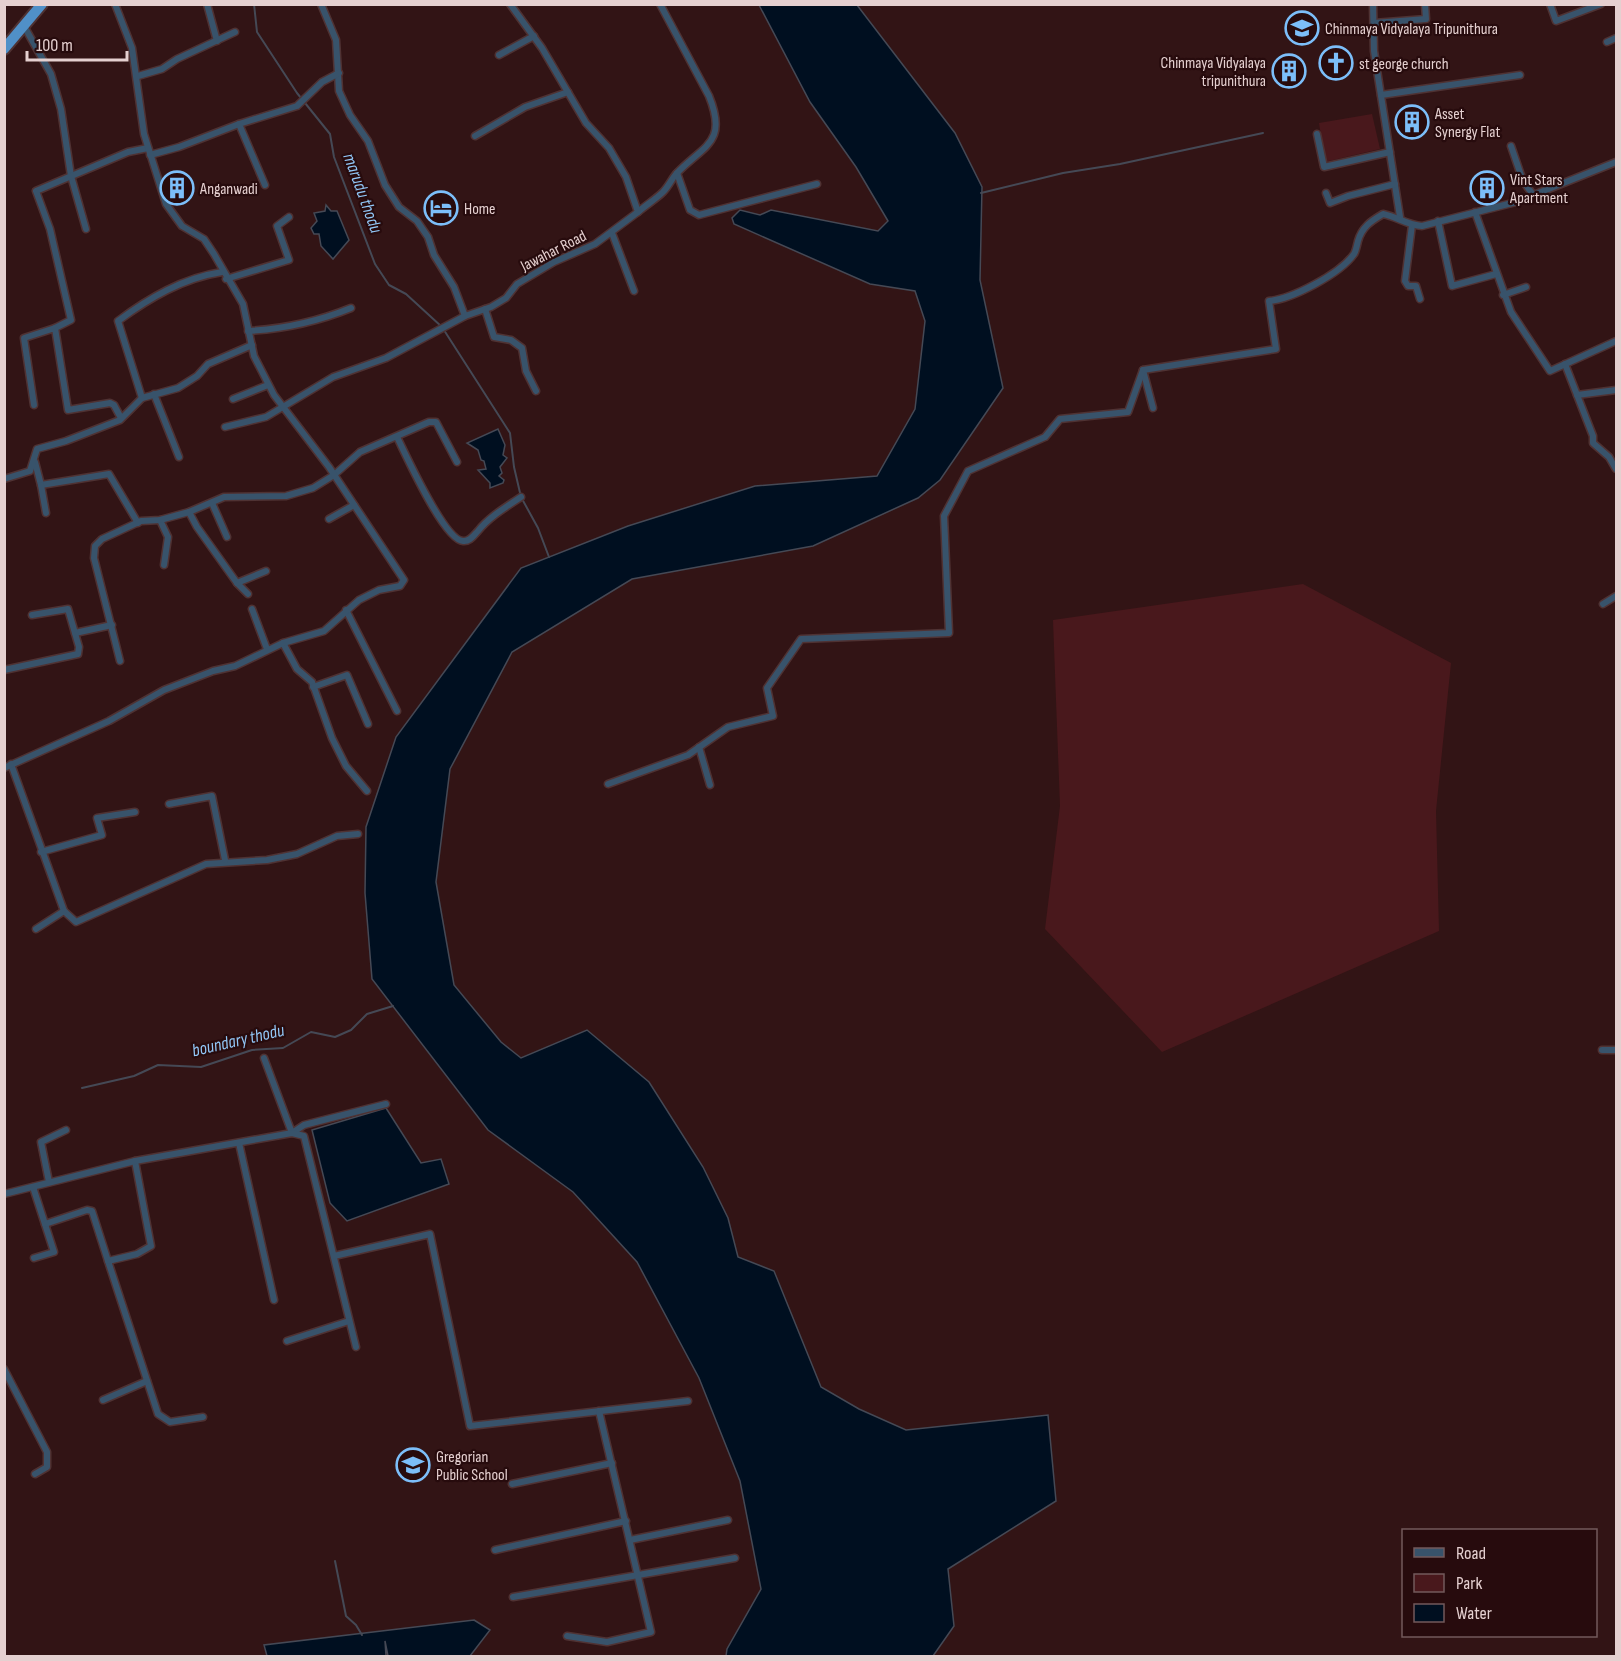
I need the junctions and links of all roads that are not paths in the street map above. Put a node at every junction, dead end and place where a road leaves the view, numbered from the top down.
1 (42, 4) edge
2 (115, 4) edge
3 (207, 4) edge
4 (321, 4) edge
5 (510, 4) edge
6 (1373, 4) edge
7 (1425, 4) edge
8 (1550, 4) edge
9 (1601, 4) edge
10 (663, 5) edge
11 (1374, 23) junction
12 (24, 26) junction
13 (235, 32) dead end
14 (534, 36) junction
15 (1617, 38) edge
16 (217, 41) junction
17 (1607, 42) dead end
18 (4, 49) edge
19 (499, 55) dead end
20 (339, 73) junction
21 (1520, 75) dead end
22 (138, 76) junction
23 (568, 92) junction
24 (1381, 95) junction
25 (239, 124) junction
26 (1317, 134) dead end
27 (475, 136) dead end
28 (1511, 146) dead end
29 (148, 148) junction
30 (1390, 152) junction
31 (150, 155) junction
32 (1617, 162) edge
33 (677, 173) junction
34 (70, 176) junction
35 (817, 184) dead end
36 (1395, 184) junction
37 (265, 185) dead end
38 (1326, 193) dead end
39 (1533, 195) junction
40 (638, 212) junction
41 (1475, 212) junction
42 (289, 217) dead end
43 (1400, 217) junction
44 (1438, 221) junction
45 (1412, 225) junction
46 (86, 229) dead end
47 (612, 233) junction
48 (222, 272) junction
49 (1496, 274) junction
50 (226, 279) junction
51 (1526, 287) dead end
52 (634, 291) dead end
53 (1503, 295) junction
54 (1420, 299) dead end
55 (351, 308) dead end
56 (485, 309) junction
57 (465, 316) junction
58 (56, 328) junction
59 (248, 332) junction
60 (1617, 341) edge
61 (252, 345) junction
62 (1565, 364) junction
63 (1143, 370) junction
64 (268, 385) junction
65 (1617, 390) edge
66 (536, 391) dead end
67 (154, 394) junction
68 (1577, 395) junction
69 (142, 398) junction
70 (233, 399) dead end
71 (34, 405) dead end
72 (283, 408) junction
73 (1153, 408) dead end
74 (121, 418) junction
75 (225, 427) dead end
76 (397, 437) junction
77 (179, 457) dead end
78 (35, 461) junction
79 (457, 462) dead end
80 (1617, 469) edge
81 (334, 475) junction
82 (4, 478) edge
83 (41, 485) junction
84 (521, 497) dead end
85 (212, 503) junction
86 (354, 505) junction
87 (189, 512) junction
88 (46, 513) dead end
89 (329, 519) dead end
90 (160, 520) junction
91 (138, 523) junction
92 (227, 537) dead end
93 (164, 565) dead end
94 (266, 571) dead end
95 (237, 583) junction
96 (248, 594) dead end
97 (1617, 596) edge
98 (1603, 604) dead end
99 (252, 609) dead end
100 (346, 610) junction
101 (32, 615) dead end
102 (112, 625) junction
103 (75, 633) junction
104 (283, 643) junction
105 (267, 649) junction
106 (120, 661) dead end
107 (4, 670) edge
108 (313, 687) junction
109 (397, 711) dead end
110 (368, 724) dead end
111 (699, 747) junction
112 (11, 764) junction
113 (4, 768) edge
114 (608, 784) dead end
115 (710, 785) dead end
116 (367, 791) dead end
117 (169, 804) dead end
118 (135, 812) dead end
119 (358, 834) dead end
120 (41, 852) junction
121 (225, 860) junction
122 (64, 911) junction
123 (36, 929) dead end
124 (1602, 1050) dead end
125 (1617, 1050) edge
126 (264, 1058) dead end
127 (386, 1104) dead end
128 (66, 1130) dead end
129 (292, 1133) junction
130 (239, 1143) junction
131 (135, 1161) junction
132 (50, 1182) junction
133 (33, 1186) junction
134 (4, 1194) edge
135 (45, 1224) junction
136 (334, 1256) junction
137 (34, 1258) dead end
138 (108, 1261) junction
139 (274, 1300) dead end
140 (349, 1321) junction
141 (287, 1341) dead end
142 (356, 1347) dead end
143 (4, 1369) edge
144 (147, 1381) junction
145 (14, 1386) junction
146 (4, 1391) edge
147 (103, 1400) dead end
148 (688, 1401) dead end
149 (599, 1411) junction
150 (202, 1417) dead end
151 (612, 1463) junction
152 (35, 1474) dead end
153 (512, 1484) dead end
154 (728, 1520) dead end
155 (626, 1521) junction
156 (630, 1540) junction
157 (495, 1550) dead end
158 (735, 1558) dead end
159 (639, 1575) junction
160 (513, 1597) dead end
161 (567, 1636) dead end

1 - 12 highway
2 - 22 street
3 - 16 street
4 - 20 street
5 - 14 street
6 - 11 street
7 - 11 street
8 - 9 street
10 - 33 street, Jawahar Road
11 - 24 street
12 - 18 highway
12 - 34 street
13 - 16 street
14 - 19 street
14 - 23 street
15 - 17 street
16 - 22 street
20 - 25 street
20 - 57 street
21 - 24 street
22 - 29 street
23 - 27 street
23 - 40 street
24 - 30 street
25 - 31 street
25 - 37 street
26 - 30 street
28 - 39 street
29 - 31 street
29 - 34 street
30 - 36 street
31 - 48 street
32 - 39 street
33 - 35 street
33 - 40 street, Jawahar Road
34 - 46 street
34 - 58 street
36 - 38 street
36 - 43 street
39 - 41 street
40 - 47 street, Jawahar Road
41 - 44 street
41 - 49 street
42 - 50 street
43 - 45 street
43 - 63 street
44 - 45 street
44 - 49 street
45 - 54 street
47 - 52 street
47 - 56 street, Jawahar Road
48 - 50 street
48 - 69 street
49 - 53 street
50 - 59 street
51 - 53 street
53 - 62 street
55 - 59 street
56 - 57 street, Jawahar Road
56 - 66 street
57 - 72 street, Jawahar Road
58 - 71 street
58 - 74 street
59 - 61 street
60 - 62 street
61 - 64 street
61 - 67 street
62 - 68 street
63 - 73 street
63 - 111 street
64 - 70 street
64 - 72 street
65 - 68 street
67 - 69 street
67 - 77 street
68 - 80 street
69 - 74 street
72 - 75 street, Jawahar Road
72 - 81 street
74 - 78 street
76 - 79 street
76 - 81 street
76 - 84 street
78 - 82 street
78 - 83 street
81 - 85 street
81 - 86 street
83 - 88 street
83 - 91 street
85 - 87 street
85 - 92 street
86 - 89 street
86 - 100 street
87 - 90 street
87 - 95 street
90 - 91 street
90 - 93 street
91 - 102 street
94 - 95 street
95 - 96 street
97 - 98 street
99 - 105 street
100 - 104 street
100 - 109 street
101 - 103 street
102 - 103 street
102 - 106 street
103 - 107 street
104 - 105 street
104 - 108 street
105 - 112 street
108 - 110 street
108 - 116 street
111 - 114 street
111 - 115 street
112 - 113 street
112 - 120 street
117 - 121 street
118 - 120 street
119 - 121 street
120 - 122 street
121 - 122 street
122 - 123 street
124 - 125 street
126 - 129 street
127 - 129 street
128 - 132 street
129 - 130 street
129 - 136 street
130 - 131 street
130 - 139 street
131 - 132 street
131 - 138 street
132 - 133 street
133 - 134 street
133 - 135 street
135 - 137 street
135 - 138 street
136 - 140 street
136 - 149 street
138 - 144 street
140 - 141 street
140 - 142 street
143 - 145 street
144 - 147 street
144 - 150 street
145 - 146 street
145 - 152 street
148 - 149 street
149 - 151 street
151 - 153 street
151 - 155 street
154 - 156 street
155 - 156 street
155 - 157 street
156 - 159 street
158 - 159 street
159 - 160 street
159 - 161 street

